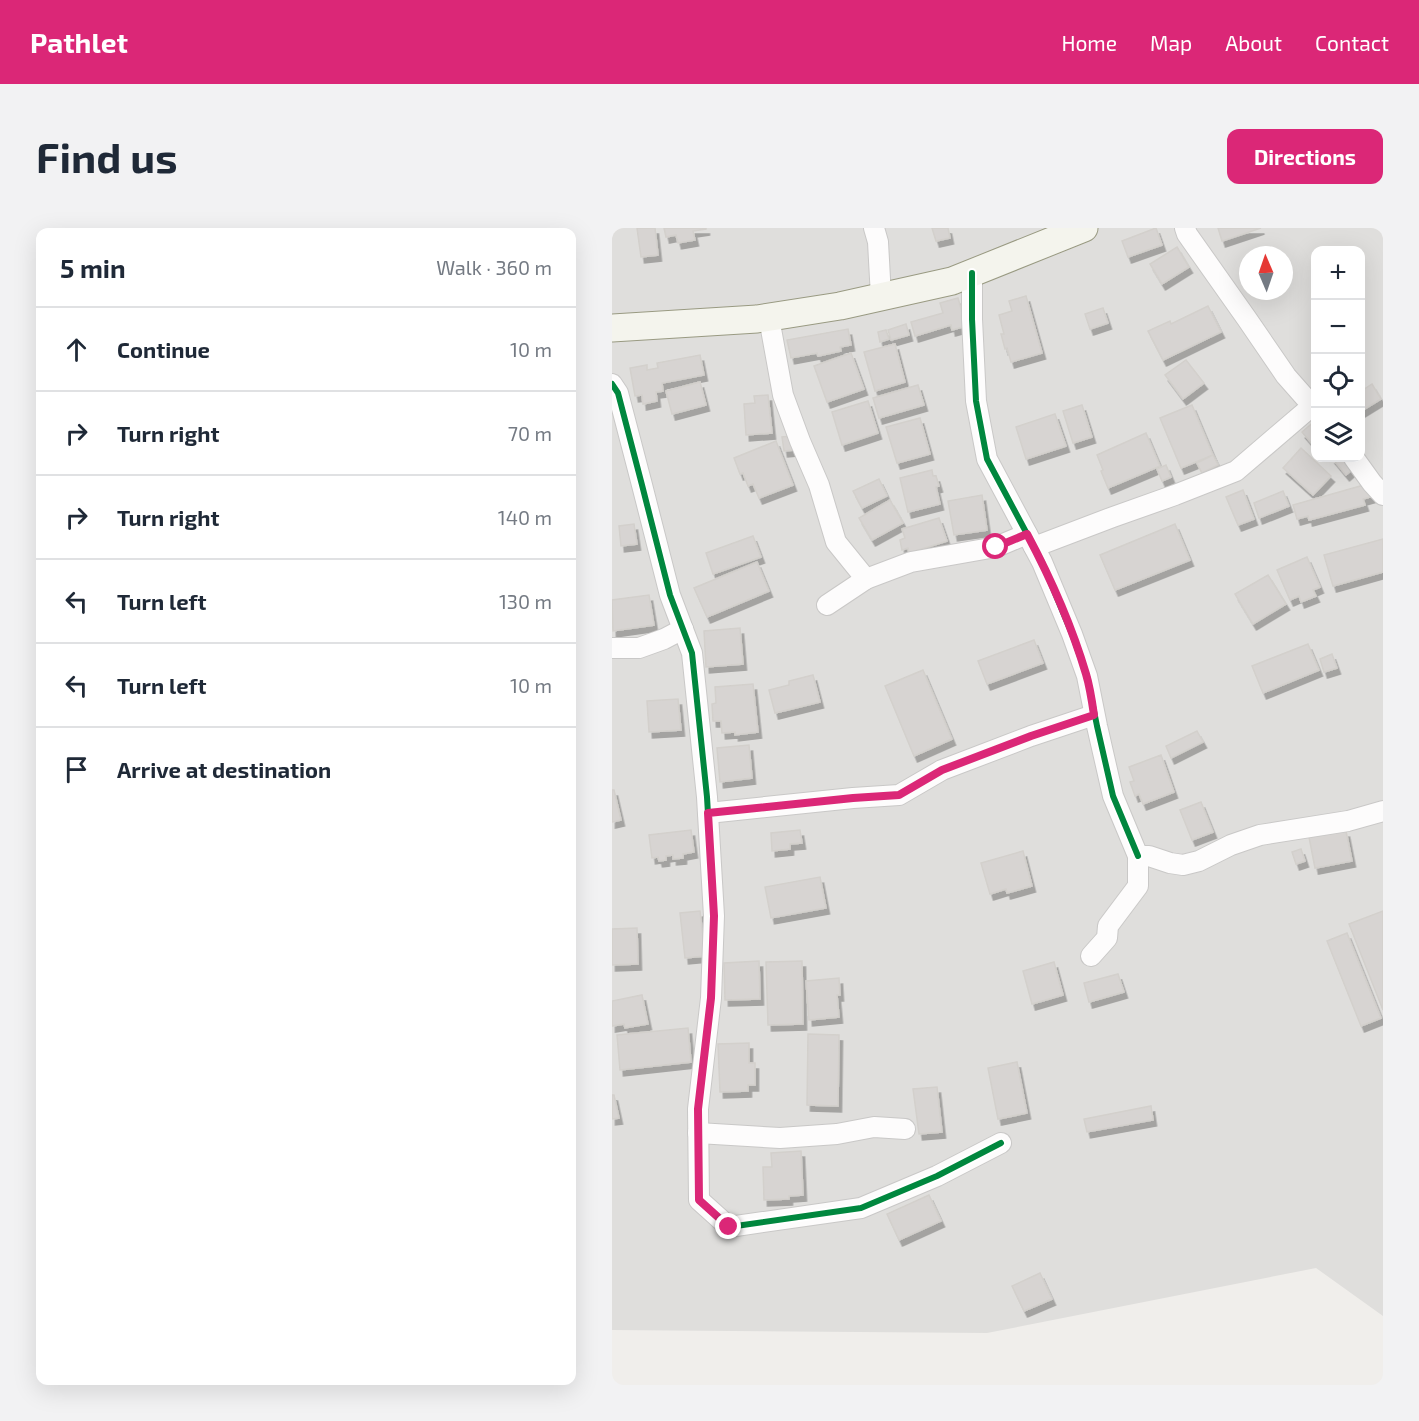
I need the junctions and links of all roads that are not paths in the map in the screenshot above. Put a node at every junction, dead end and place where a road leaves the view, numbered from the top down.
1 (874, 228) edge
2 (1084, 228) edge
3 (1185, 228) edge
4 (972, 273) junction
5 (881, 297) junction
6 (769, 318) junction
7 (612, 328) edge
8 (612, 384) edge
9 (1311, 405) edge
10 (1311, 410) edge
11 (1357, 462) edge
12 (1383, 495) edge
13 (1031, 541) junction
14 (866, 579) junction
15 (827, 605) dead end
16 (683, 629) junction
17 (612, 648) edge
18 (1094, 715) junction
19 (1383, 811) edge
20 (708, 813) junction
21 (1138, 856) junction
22 (1090, 956) dead end
23 (905, 1129) dead end
24 (698, 1133) junction
25 (1001, 1143) dead end

1 - 5 street
2 - 4 street
3 - 9 street
4 - 5 street
4 - 13 street
5 - 6 street
6 - 7 street
6 - 14 street
8 - 16 street
10 - 13 street
11 - 12 street
13 - 14 street
13 - 18 street
14 - 15 street
16 - 17 street
16 - 20 street
18 - 20 street
18 - 21 street
19 - 21 street
20 - 24 street
21 - 22 street
23 - 24 street
24 - 25 street

